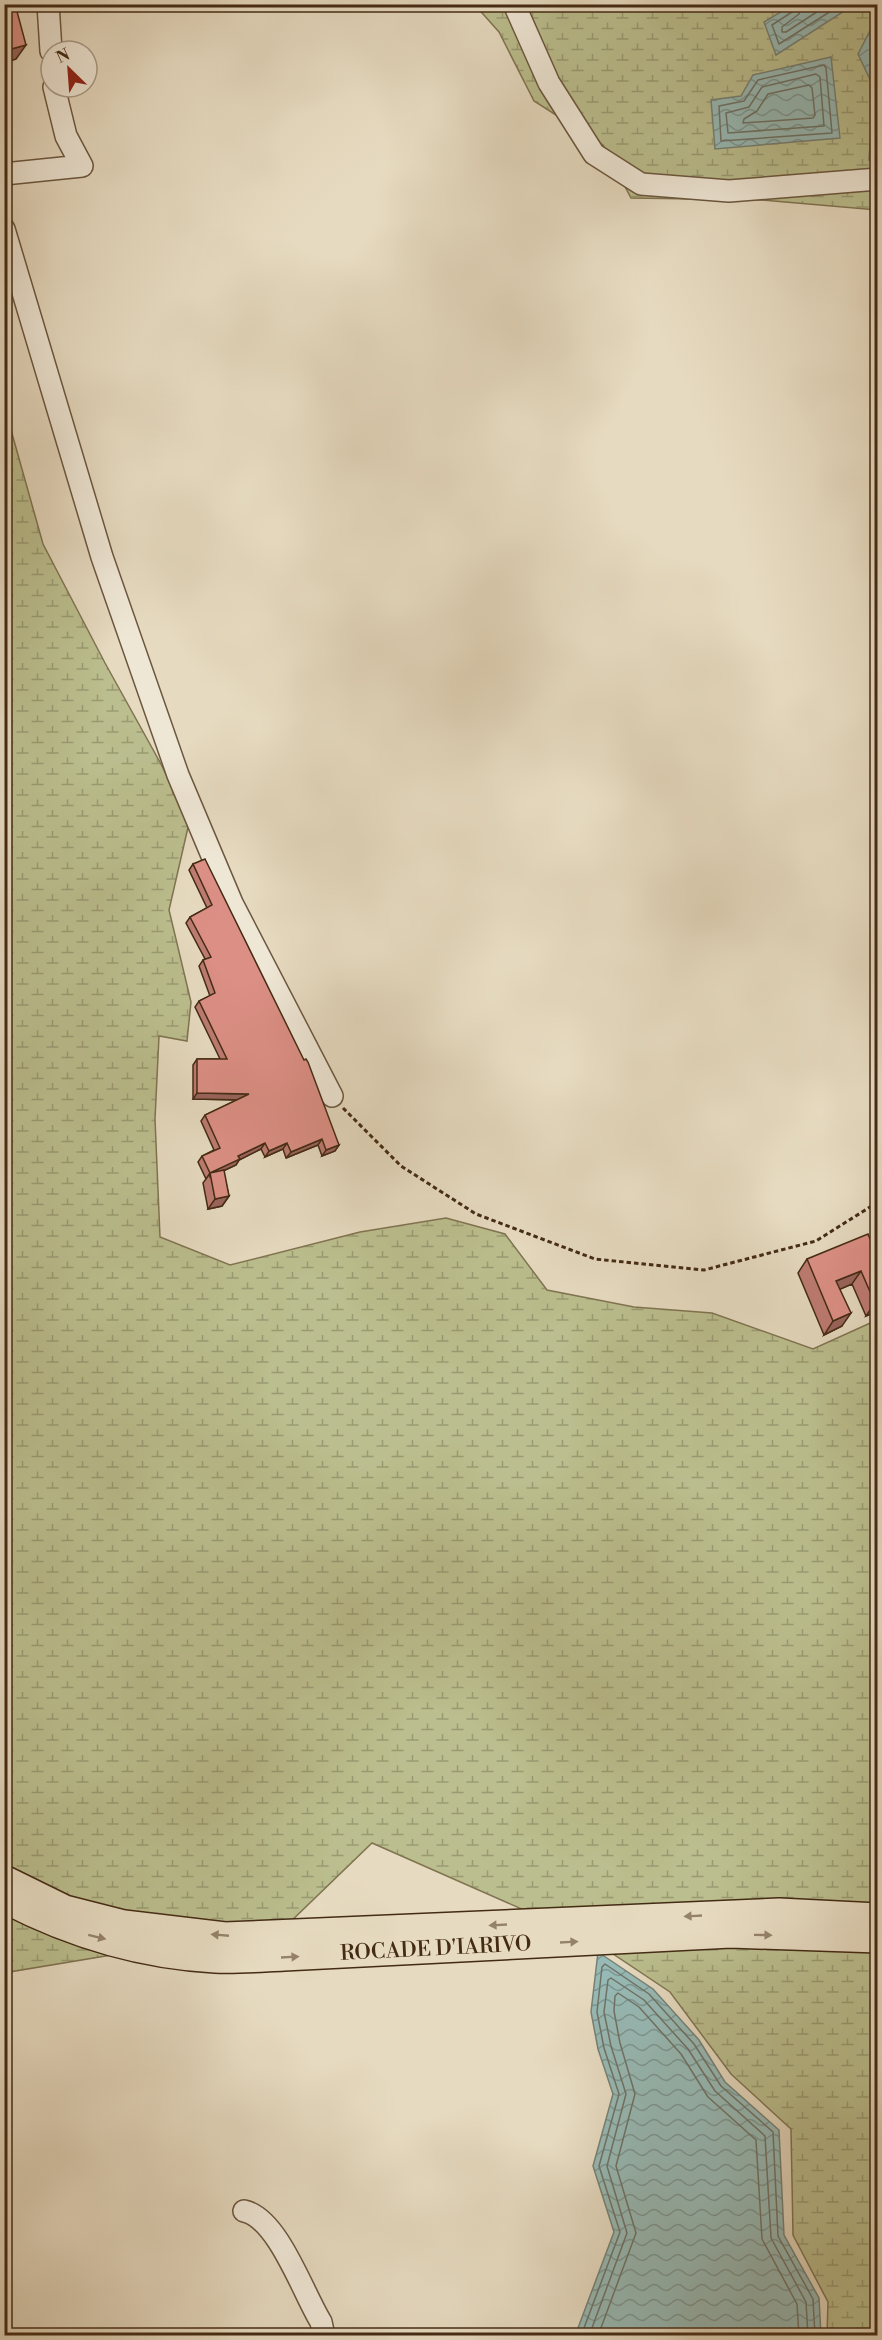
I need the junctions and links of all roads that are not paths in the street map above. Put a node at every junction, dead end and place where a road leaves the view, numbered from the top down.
1 (48, 4) edge
2 (514, 4) edge
3 (50, 39) edge
4 (57, 99) edge
5 (4, 174) edge
6 (878, 179) edge
7 (4, 229) edge
8 (332, 1096) road end
9 (4, 1879) edge
10 (4, 1899) edge
11 (878, 1917) edge
12 (878, 1939) edge
13 (244, 2211) dead end
14 (324, 2336) edge

1 - 3 street
2 - 6 street
4 - 5 street
7 - 8 street
11 -> 9 main road, ROCADE D'IARIVO
10 -> 12 main road, ROCADE D'IARIVO
13 - 14 street

